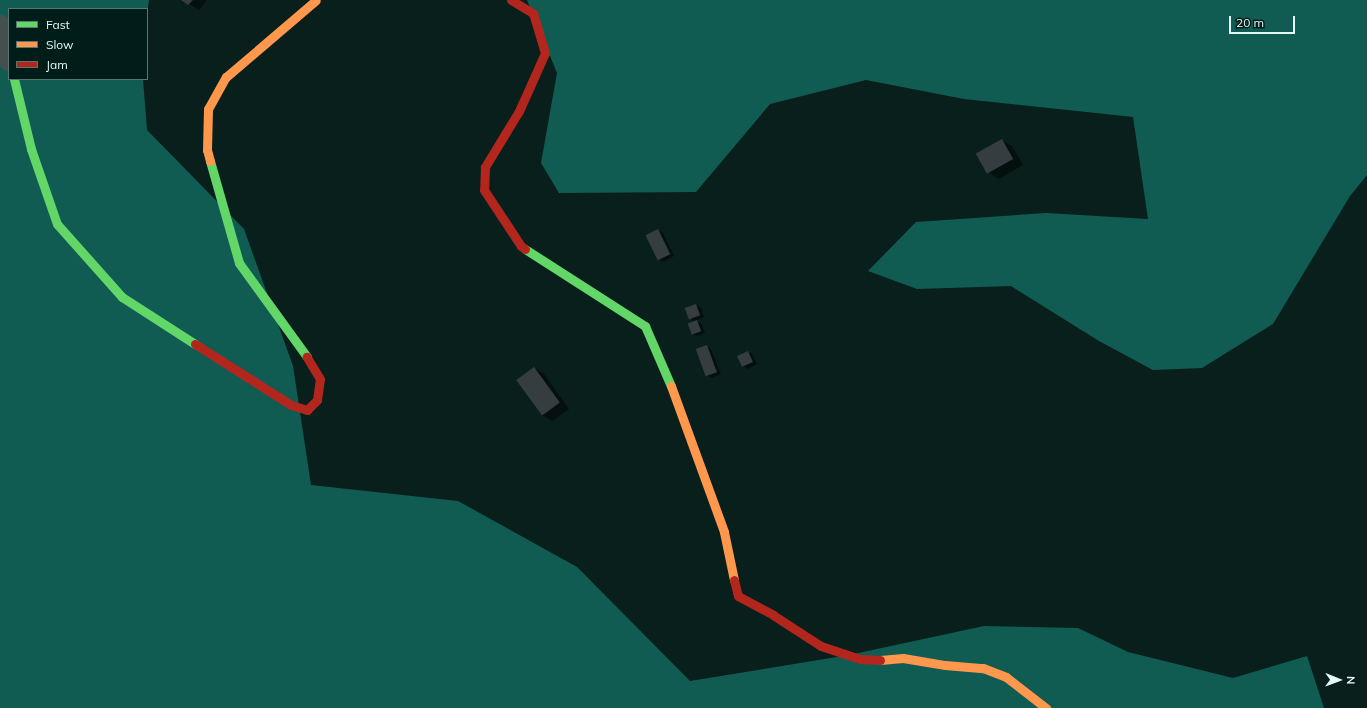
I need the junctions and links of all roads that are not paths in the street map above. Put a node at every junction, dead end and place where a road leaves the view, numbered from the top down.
1 (316, 0) edge
2 (511, 0) edge
3 (0, 25) edge
4 (8, 56) edge
5 (14, 80) edge
6 (1046, 708) edge

1 - 5 street
2 - 6 street
3 - 4 street

